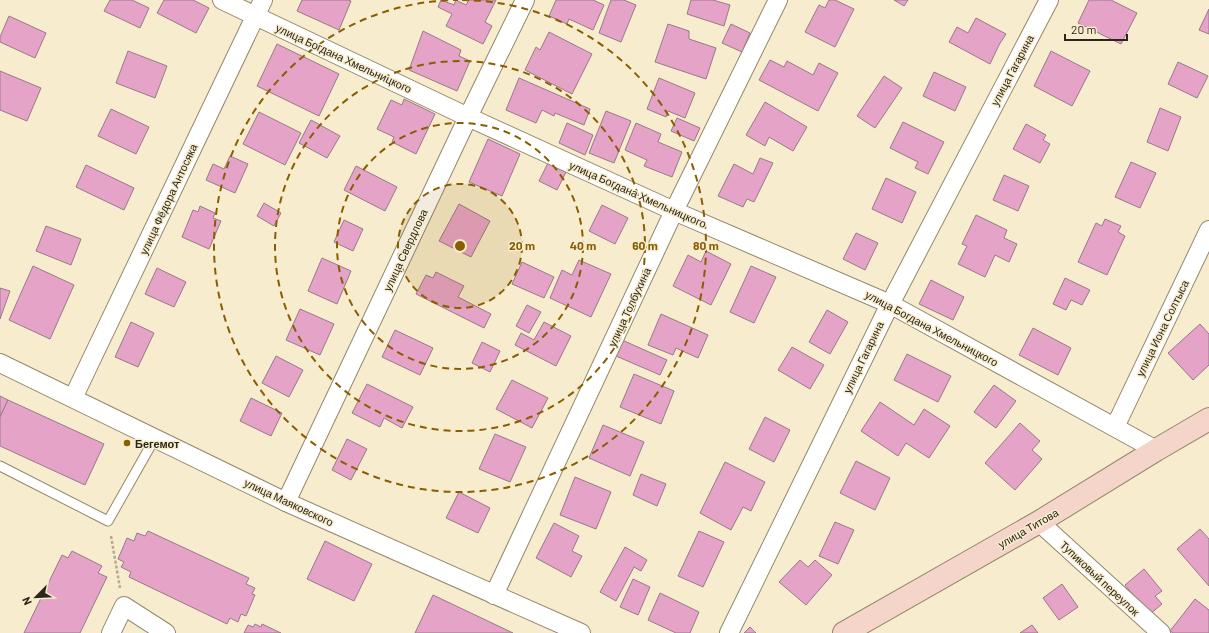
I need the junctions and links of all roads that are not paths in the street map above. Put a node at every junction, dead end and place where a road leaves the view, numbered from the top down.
1 (222, 0) edge
2 (262, 0) edge
3 (525, 0) edge
4 (778, 0) edge
5 (1049, 0) edge
6 (255, 16) junction
7 (468, 117) junction
8 (674, 211) junction
9 (1209, 230) edge
10 (890, 304) junction
11 (0, 363) edge
12 (73, 398) junction
13 (1209, 419) edge
14 (1115, 426) junction
15 (155, 438) junction
16 (1156, 450) junction
17 (0, 466) edge
18 (286, 502) junction
19 (1039, 522) junction
20 (494, 595) junction
21 (111, 633) edge
22 (166, 633) edge
23 (581, 633) edge
24 (729, 633) edge
25 (844, 633) edge
26 (1161, 633) edge

1 - 6 street, улица Богдана Хмельницкого
2 - 6 street, улица Фёдора Антосяка
3 - 7 street, улица Свердлова
4 - 8 street, улица Толбухина
5 - 10 street, улица Гагарина
6 - 7 street, улица Богдана Хмельницкого
6 - 12 street, улица Фёдора Антосяка
7 - 8 street, улица Богдана Хмельницкого
7 - 18 street, улица Свердлова
8 - 10 street, улица Богдана Хмельницкого
8 - 20 street, улица Толбухина
9 - 14 street, улица Иона Солтыса
10 - 14 street, улица Богдана Хмельницкого
10 - 24 street, улица Гагарина
11 - 12 street, улица Маяковского
12 - 15 street, улица Маяковского
13 - 16 street, улица Титова
14 - 16 street, улица Богдана Хмельницкого
15 - 17 lane
15 - 18 street, улица Маяковского
16 - 19 street, улица Титова
18 - 20 street, улица Маяковского
19 - 25 street, улица Титова
19 - 26 street, Тупиковый переулок
20 - 23 street, улица Маяковского
21 - 22 street

